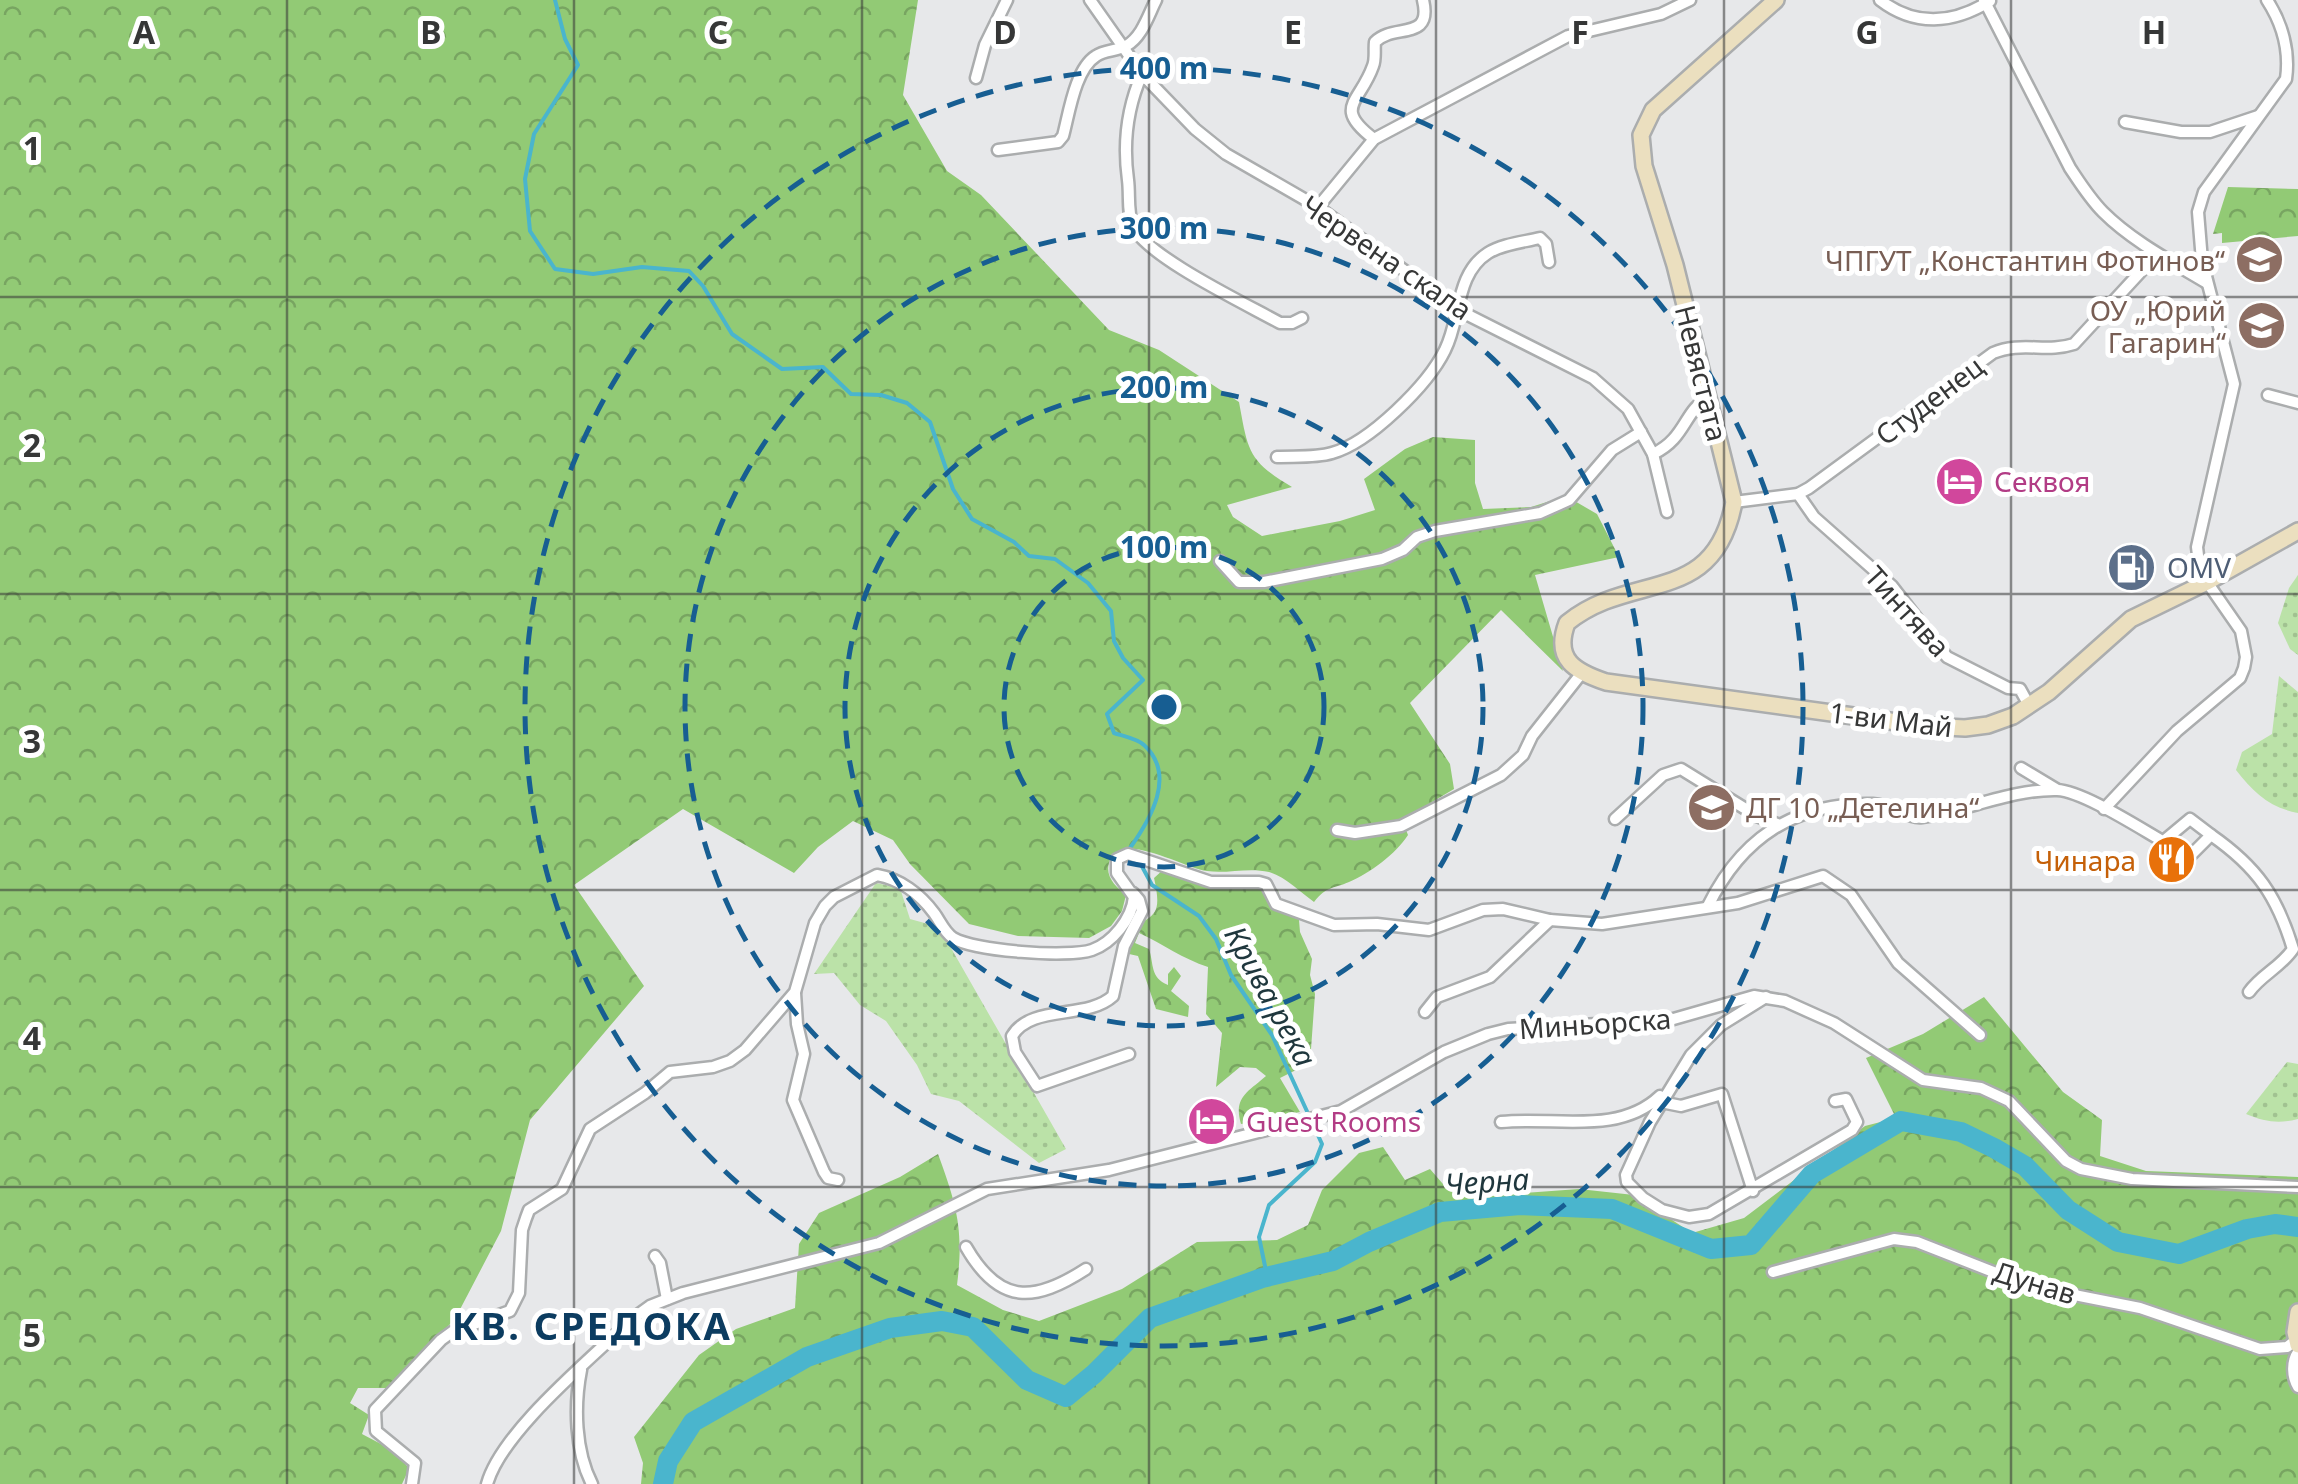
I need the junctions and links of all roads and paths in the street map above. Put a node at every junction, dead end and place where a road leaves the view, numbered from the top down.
1 (1007, 0) edge
2 (1090, 0) edge
3 (1156, 0) edge
4 (1423, 0) edge
5 (1690, 0) edge
6 (1776, 0) edge
7 (1880, 0) edge
8 (1987, 1) edge
9 (2272, 2) edge
10 (1124, 48) junction
11 (1142, 74) junction
12 (976, 78) dead end
13 (2258, 116) junction
14 (2125, 122) dead end
15 (1374, 139) junction
16 (998, 150) dead end
17 (1318, 208) junction
18 (2157, 254) junction
19 (1549, 262) dead end
20 (2206, 283) junction
21 (1458, 310) junction
22 (1302, 318) dead end
23 (2268, 395) dead end
24 (1709, 398) junction
25 (2298, 403) edge
26 (1641, 432) junction
27 (1653, 454) junction
28 (1278, 458) dead end
29 (1798, 494) junction
30 (1734, 502) junction
31 (1668, 512) dead end
32 (2298, 532) edge
33 (1220, 561) dead end
34 (2209, 582) junction
35 (1581, 674) junction
36 (2030, 707) junction
37 (2021, 768) dead end
38 (2057, 790) junction
39 (2104, 809) junction
40 (1615, 820) dead end
41 (1777, 824) junction
42 (1337, 830) dead end
43 (2211, 836) junction
44 (2166, 842) junction
45 (1132, 893) junction
46 (1708, 906) junction
47 (1550, 920) junction
48 (795, 992) junction
49 (2249, 992) dead end
50 (1766, 997) junction
51 (1424, 1012) dead end
52 (1980, 1035) dead end
53 (1128, 1054) dead end
54 (1668, 1089) junction
55 (1835, 1101) dead end
56 (1661, 1102) junction
57 (1501, 1122) dead end
58 (838, 1180) dead end
59 (2298, 1187) edge
60 (1753, 1191) junction
61 (966, 1247) dead end
62 (655, 1256) dead end
63 (1086, 1269) dead end
64 (1773, 1272) dead end
65 (667, 1299) junction
66 (2298, 1312) edge
67 (2298, 1346) edge
68 (581, 1369) junction
69 (2298, 1387) edge
70 (412, 1484) edge
71 (487, 1484) edge
72 (592, 1484) edge

1 - 12 street
2 - 10 street, Червена скала
3 - 10 street
4 - 15 street
5 - 15 street
6 - 24 street, Невястата
7 - 8 street
8 - 18 street
9 - 13 street
10 - 11 street, Червена скала
10 - 16 street
11 - 17 street, Червена скала
11 - 22 street
13 - 14 street
13 - 20 street
15 - 17 street
17 - 21 street, Червена скала
18 - 20 street
18 - 29 street, Студенец
19 - 21 street
20 - 34 street
21 - 26 street, Червена скала
21 - 28 street
23 - 25 street
24 - 27 street
24 - 30 street, Невястата
26 - 27 street, Червена скала
26 - 33 street
27 - 31 street, Червена скала
29 - 30 street, Студенец
29 - 36 street, Тинтява
30 - 35 street
32 - 34 street, 1-ви Май
34 - 36 street, 1-ви Май
34 - 39 street
35 - 36 street, 1-ви Май
35 - 42 street
37 - 38 street
38 - 39 street
38 - 41 street
39 - 44 street
40 - 41 street
41 - 46 street
43 - 44 street
43 - 44 street
43 - 49 street
45 - 47 street
45 - 48 street
45 - 53 street
46 - 47 street
46 - 52 street
47 - 51 street
48 - 58 street
48 - 70 street
50 - 54 street
50 - 59 street, Миньорска
50 - 65 street, Миньорска
54 - 56 street
54 - 57 street
55 - 60 street
56 - 60 street
56 - 60 street
61 - 63 street
62 - 65 street
64 - 67 street, Дунав
65 - 68 street, Миньорска
66 - 67 street
67 - 69 street
68 - 71 street, Миньорска
68 - 72 street

